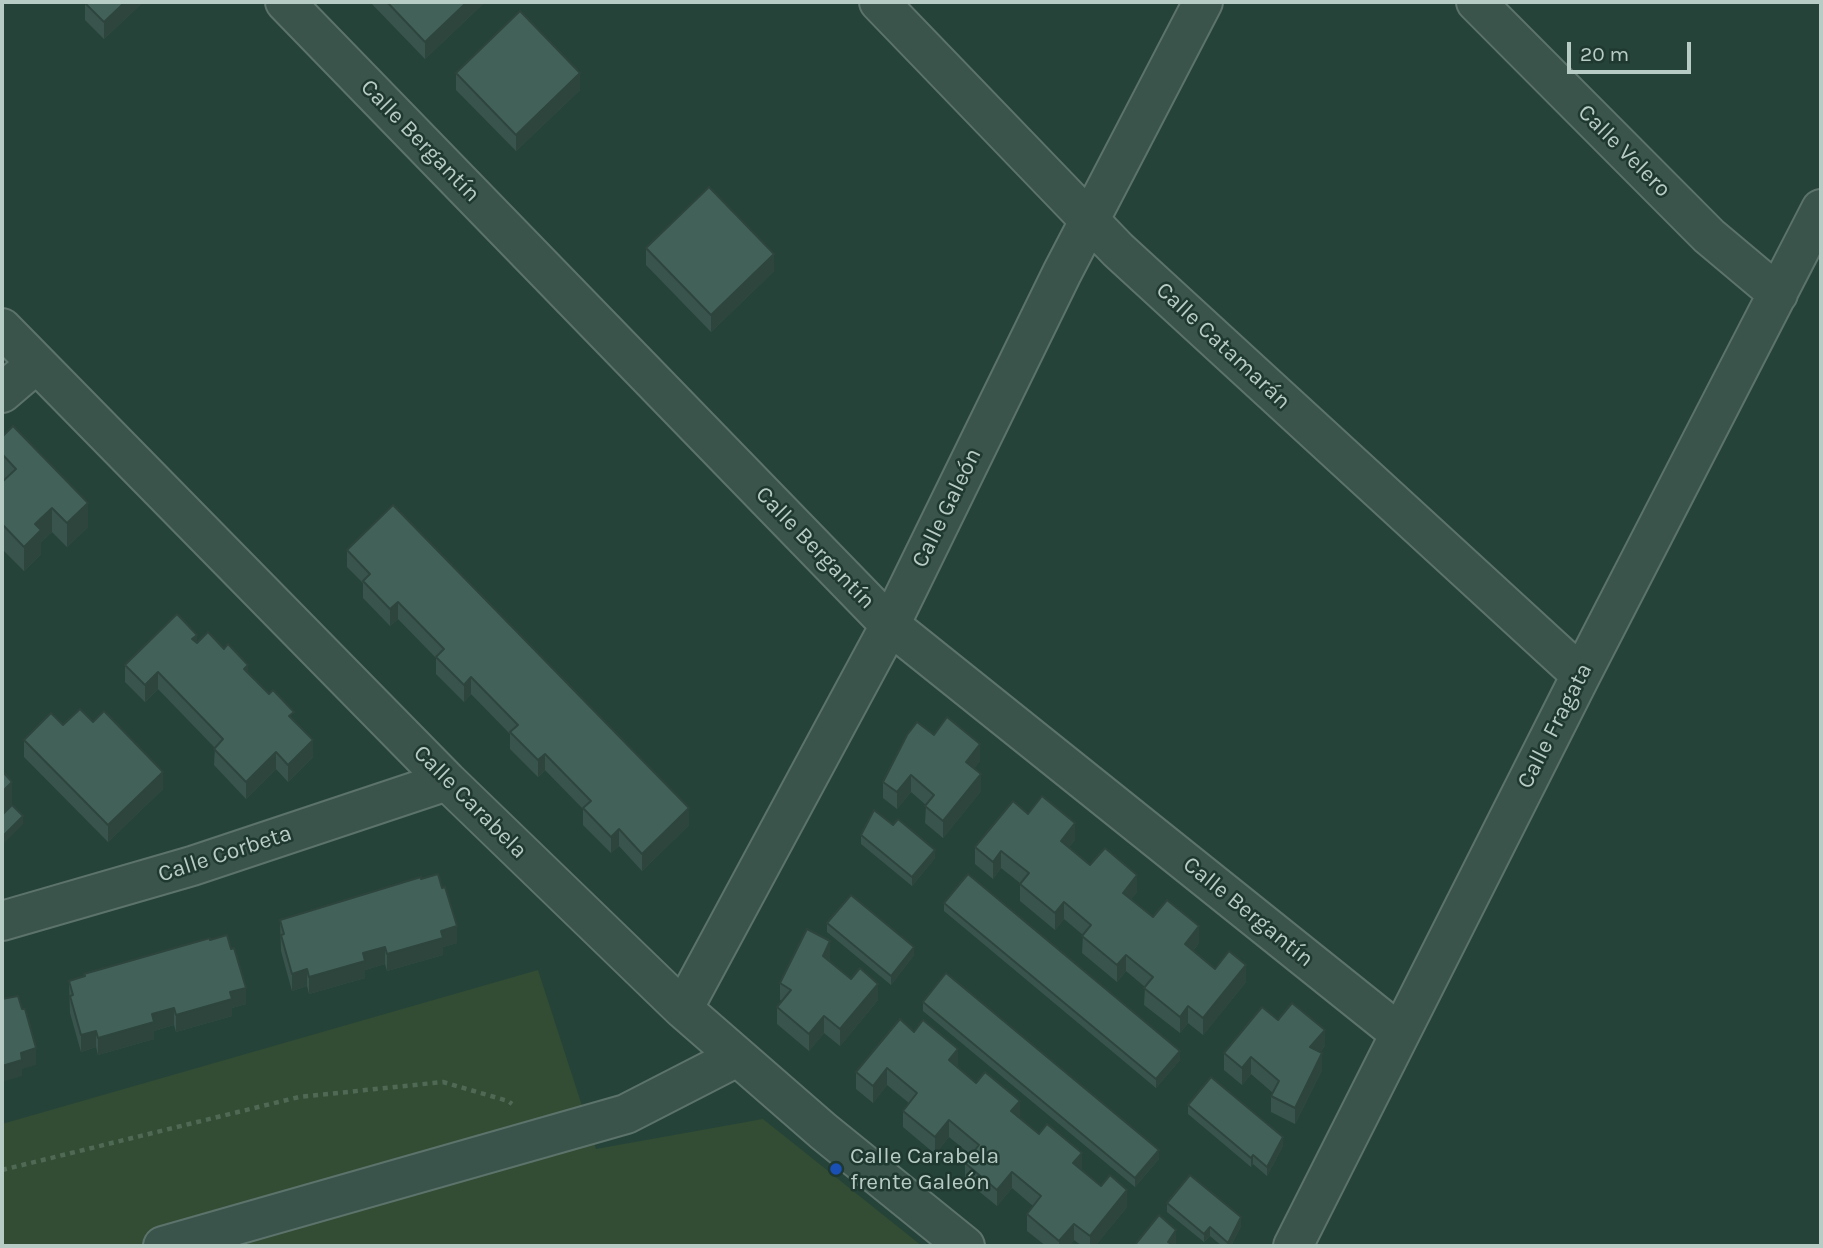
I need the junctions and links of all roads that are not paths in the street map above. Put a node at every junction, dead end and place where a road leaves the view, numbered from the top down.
1 (285, 2) edge
2 (879, 2) edge
3 (1203, 2) edge
4 (1476, 2) edge
5 (1821, 209) edge
6 (1090, 220) junction
7 (1777, 294) junction
8 (2, 328) edge
9 (36, 364) junction
10 (2, 393) edge
11 (890, 625) junction
12 (1581, 675) junction
13 (447, 781) junction
14 (2, 921) edge
15 (683, 1009) junction
16 (1399, 1033) junction
17 (737, 1057) junction
18 (163, 1246) edge
19 (965, 1246) edge
20 (1293, 1246) edge

1 - 11 street, Calle Bergantín
2 - 6 street, Calle Catamarán
3 - 6 street, Calle Galeón
4 - 7 street, Calle Velero
5 - 7 street, Calle Fragata
6 - 11 street, Calle Galeón
6 - 12 street, Calle Catamarán
7 - 12 street, Calle Fragata
8 - 9 street, Calle Carabela
9 - 10 street
9 - 13 street, Calle Carabela
11 - 15 street, Calle Galeón
11 - 16 street, Calle Bergantín
12 - 16 street, Calle Fragata
13 - 14 street, Calle Corbeta
13 - 15 street, Calle Carabela
15 - 17 street, Calle Carabela
16 - 20 street, Calle Fragata
17 - 18 street
17 - 19 street, Calle Carabela

